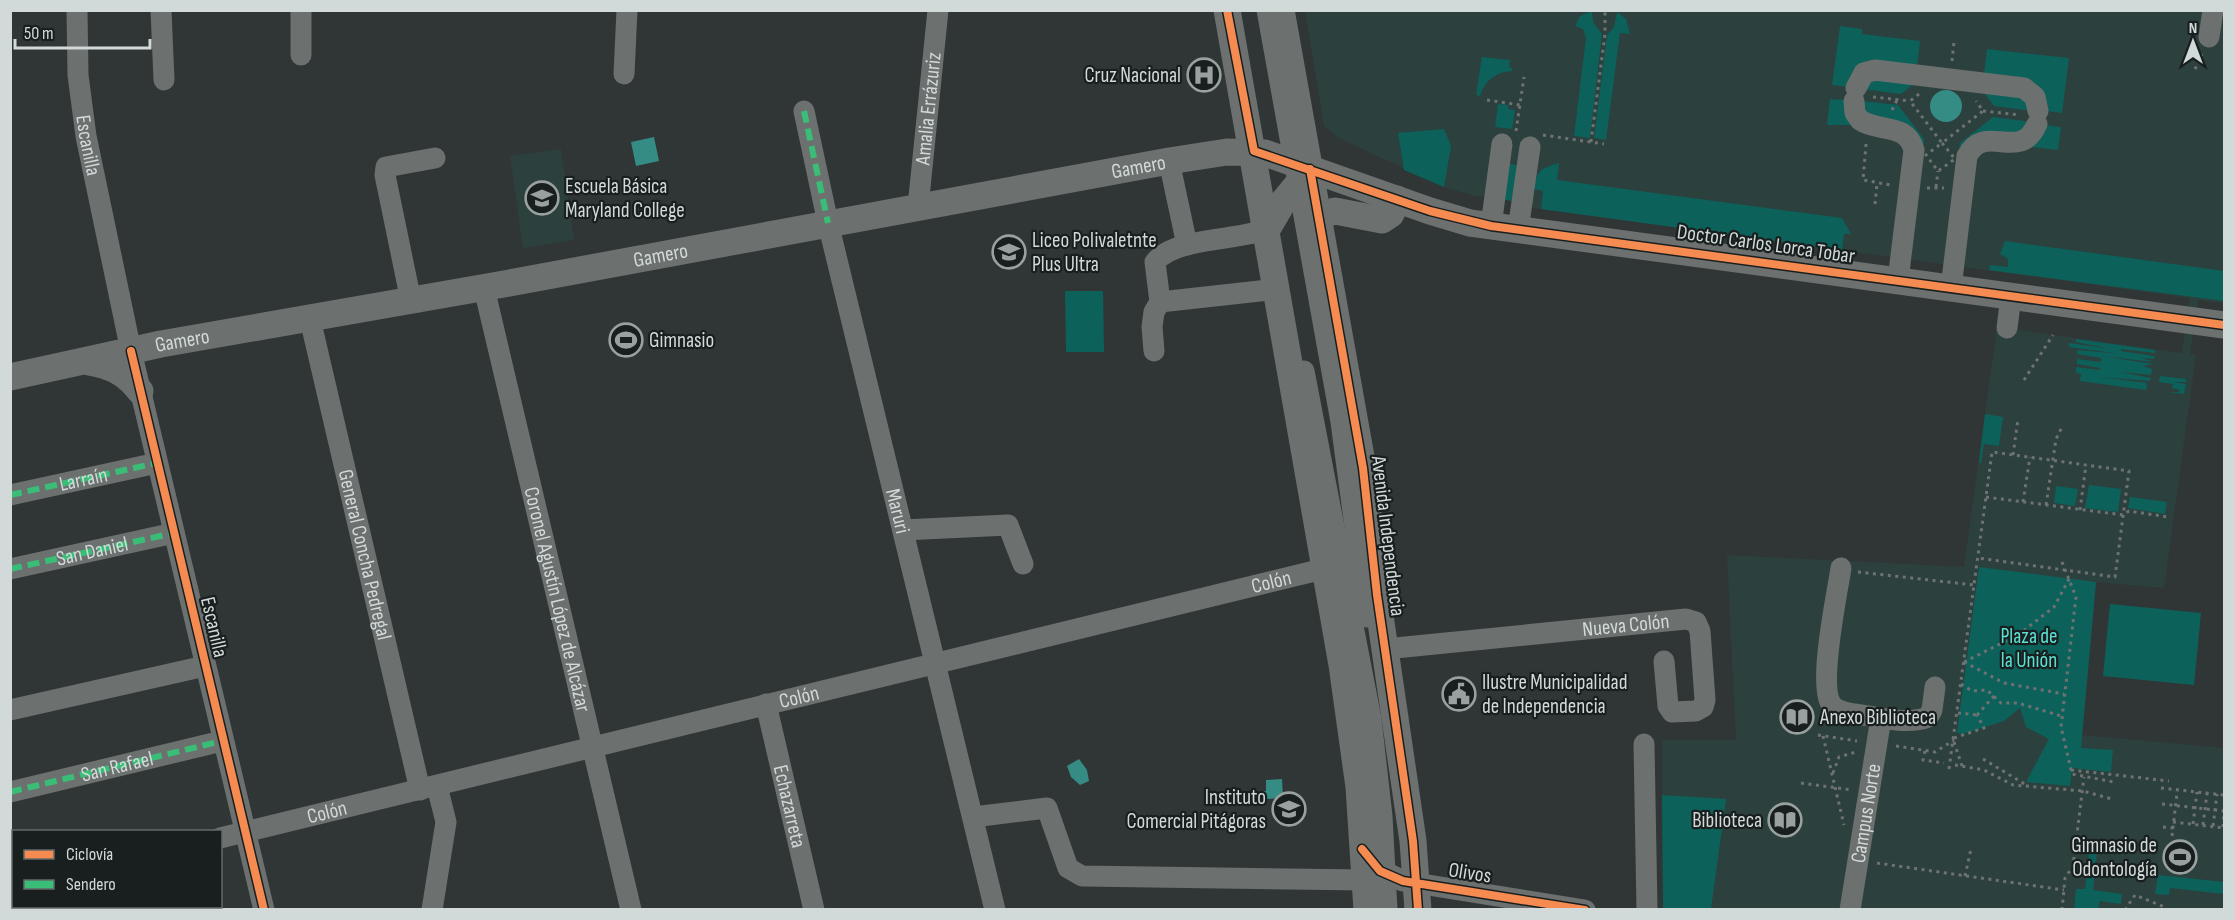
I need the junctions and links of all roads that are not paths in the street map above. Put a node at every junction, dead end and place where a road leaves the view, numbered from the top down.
1 (77, 10) edge
2 (160, 10) edge
3 (301, 10) edge
4 (627, 10) edge
5 (938, 10) edge
6 (1227, 10) edge
7 (1239, 10) edge
8 (1267, 10) edge
9 (1281, 10) edge
10 (2213, 10) edge
11 (2209, 37) dead end
12 (301, 55) dead end
13 (624, 74) dead end
14 (165, 80) dead end
15 (804, 111) dead end
16 (1529, 138) road end
17 (1502, 144) dead end
18 (1259, 152) junction
19 (435, 158) dead end
20 (1169, 161) junction
21 (1300, 172) junction
22 (1397, 199) junction
23 (918, 207) junction
24 (1318, 216) junction
25 (1272, 220) junction
26 (828, 223) junction
27 (1491, 226) junction
28 (1518, 230) junction
29 (1187, 245) junction
30 (1898, 280) junction
31 (484, 288) junction
32 (1951, 288) junction
33 (1278, 289) junction
34 (2012, 296) junction
35 (411, 301) junction
36 (1160, 303) junction
37 (310, 319) junction
38 (2224, 325) edge
39 (2007, 328) dead end
40 (131, 351) junction
41 (1154, 351) dead end
42 (85, 361) junction
43 (10, 377) edge
44 (140, 391) junction
45 (157, 464) junction
46 (10, 495) edge
47 (903, 530) junction
48 (174, 533) junction
49 (1348, 562) junction
50 (1023, 564) dead end
51 (10, 569) edge
52 (1847, 570) road end
53 (1384, 649) junction
54 (1664, 661) dead end
55 (936, 663) junction
56 (205, 666) junction
57 (1935, 687) dead end
58 (766, 704) junction
59 (10, 710) edge
60 (1881, 718) junction
61 (222, 741) junction
62 (1644, 744) dead end
63 (593, 747) junction
64 (428, 788) junction
65 (10, 792) edge
66 (973, 817) junction
67 (244, 832) junction
68 (222, 838) edge
69 (1398, 886) edge
70 (1545, 906) edge
71 (264, 909) edge
72 (432, 909) edge
73 (631, 909) edge
74 (814, 909) edge
75 (995, 909) edge
76 (1367, 909) edge
77 (1387, 909) edge
78 (1406, 909) edge
79 (1585, 909) edge
80 (1647, 909) edge
81 (1850, 909) edge

1 - 40 street, Escanilla
2 - 14 street
3 - 12 street
4 - 13 street
5 - 23 street, Amalia Errázuriz
6 - 18 main road, Avenida Independencia
7 - 18 street
8 - 21 street
9 - 21 main road, Avenida Independencia
10 - 11 street
15 - 26 street, Maruri
16 - 28 street
17 - 27 street
18 - 20 main road, Gamero
18 - 21 main road, Gamero
18 - 25 main road, Avenida Independencia
19 - 35 street
20 - 23 main road, Gamero
20 - 29 street
21 - 22 main road, Doctor Carlos Lorca Tobar
21 - 24 main road, Avenida Independencia
21 - 25 main road
21 - 49 street
22 - 24 main road
22 - 27 main road, Doctor Carlos Lorca Tobar
23 - 26 main road, Gamero
24 - 49 main road, Avenida Independencia
25 - 29 street
25 - 33 main road, Avenida Independencia
25 - 49 street
26 - 31 main road, Gamero
26 - 47 street, Maruri
27 - 28 main road, Doctor Carlos Lorca Tobar
28 - 30 main road, Doctor Carlos Lorca Tobar
29 - 36 street
30 - 32 main road, Doctor Carlos Lorca Tobar
30 - 32 street
31 - 35 main road, Gamero
31 - 63 street, Coronel Agustín López de Alcázar
32 - 34 main road, Doctor Carlos Lorca Tobar
33 - 36 street
33 - 49 main road, Avenida Independencia
34 - 38 main road, Doctor Carlos Lorca Tobar
34 - 39 street
35 - 37 main road, Gamero
36 - 41 street
37 - 40 main road, Gamero
37 - 64 street, General Concha Pedregal
40 - 42 main road, Gamero
40 - 44 street, Escanilla
42 - 43 main road, Gamero
42 - 44 main road
44 - 45 street, Escanilla
45 - 46 street, Larraín
45 - 48 street, Escanilla
47 - 50 street
47 - 55 street, Maruri
48 - 51 street, San Daniel
48 - 56 street, Escanilla
49 - 53 main road, Avenida Independencia
49 - 55 street, Colón
49 - 69 street
49 - 69 street
49 - 69 main road, Avenida Independencia
52 - 60 street
53 - 54 street, Nueva Colón
53 - 69 main road, Avenida Independencia
55 - 58 street, Colón
55 - 66 street, Maruri
56 - 59 street, Escanilla
56 - 61 street, Escanilla
57 - 60 street
58 - 63 street, Colón
58 - 74 street, Echazarreta
60 - 81 street, Campus Norte
61 - 65 street, San Rafael
61 - 67 street, Escanilla
62 - 80 street
63 - 64 street, Colón
63 - 73 street, Coronel Agustín López de Alcázar
64 - 67 street, Colón
64 - 72 street, General Concha Pedregal
66 - 69 street, Olivos
66 - 75 street, Maruri
67 - 68 street, Colón
67 - 71 street, Escanilla
69 - 70 street, Olivos
69 - 76 main road, Avenida Independencia
69 - 77 street
69 - 78 street
70 - 79 street, Olivos

